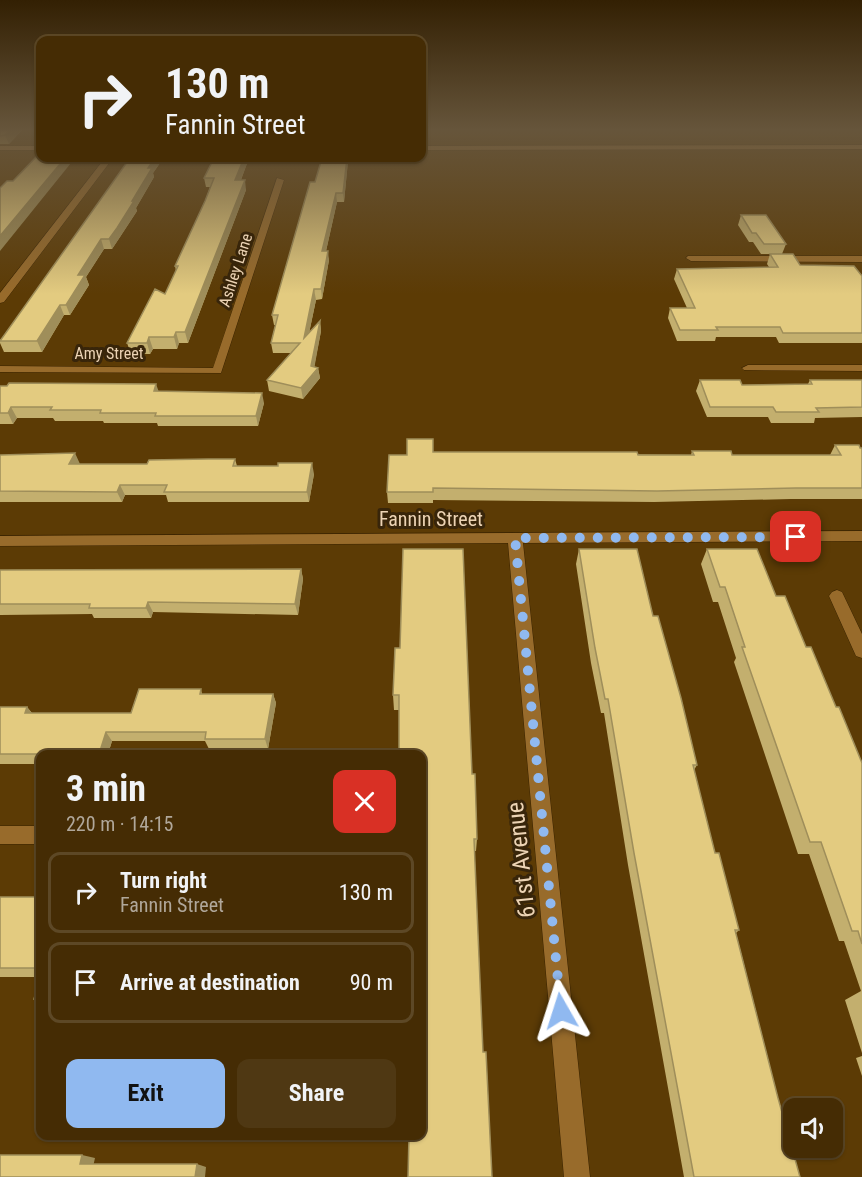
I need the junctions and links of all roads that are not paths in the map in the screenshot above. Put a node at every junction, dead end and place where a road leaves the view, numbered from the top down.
1 (89, 184) edge
2 (279, 184) edge
3 (691, 258) dead end
4 (862, 258) edge
5 (0, 300) edge
6 (748, 368) dead end
7 (862, 368) edge
8 (0, 369) edge
9 (218, 370) joint
10 (862, 536) edge
11 (515, 538) junction
12 (0, 541) edge
13 (837, 596) dead end
14 (862, 651) edge
15 (0, 835) edge
16 (36, 835) edge
17 (577, 1177) edge

1 - 5 street
2 - 9 street, Ashley Lane
3 - 4 street
6 - 7 street
8 - 9 street, Amy Street
10 - 11 street, Fannin Street
11 - 12 street, Fannin Street
11 - 17 street, 61st Avenue
13 - 14 street
15 - 16 street

